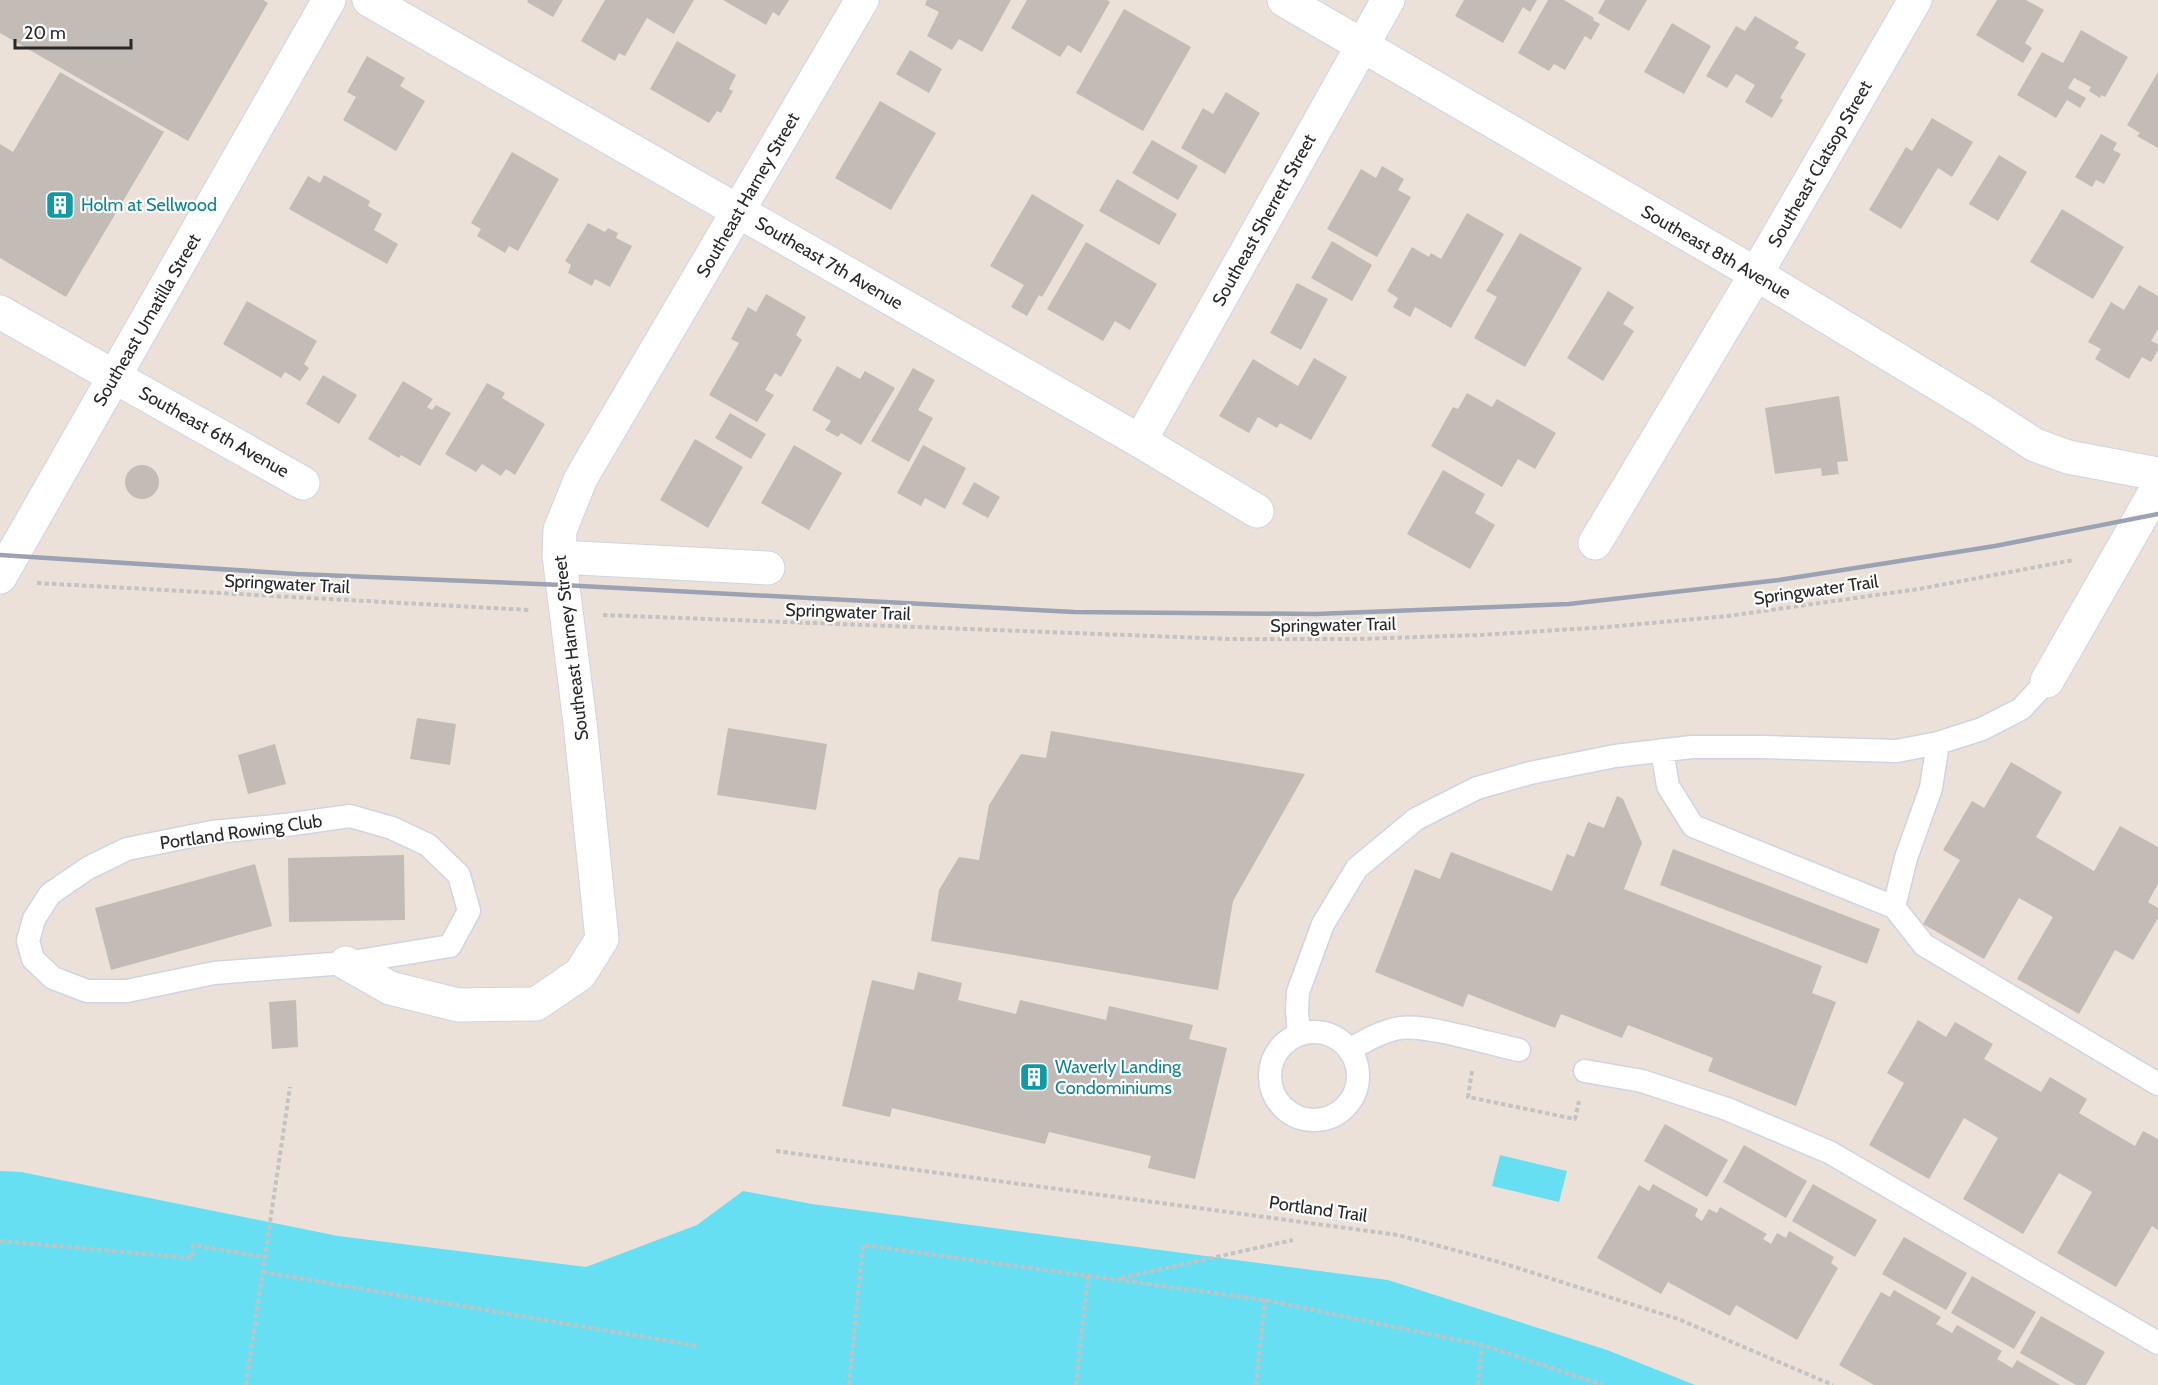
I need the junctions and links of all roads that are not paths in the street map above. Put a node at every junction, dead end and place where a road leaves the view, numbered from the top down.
1 (329, 0) edge
2 (369, 0) edge
3 (862, 0) edge
4 (1284, 0) edge
5 (1388, 0) edge
6 (1915, 0) edge
7 (1362, 45) junction
8 (739, 211) junction
9 (1756, 274) junction
10 (0, 312) edge
11 (114, 377) junction
12 (1140, 441) junction
13 (2158, 474) edge
14 (303, 483) dead end
15 (2158, 487) edge
16 (1257, 511) dead end
17 (1594, 543) dead end
18 (560, 557) junction
19 (768, 568) dead end
20 (0, 577) edge
21 (2047, 681) joint
22 (1938, 743) junction
23 (1662, 750) junction
24 (1894, 907) junction
25 (346, 963) junction
26 (1299, 1034) junction
27 (1349, 1050) junction
28 (1519, 1050) dead end
29 (1585, 1071) road end
30 (2158, 1084) edge
31 (2158, 1343) edge

1 - 11 street, Southeast Umatilla Street
2 - 8 street, Southeast 7th Avenue
3 - 8 street, Southeast Harney Street
4 - 7 street, Southeast 8th Avenue
5 - 7 street, Southeast Sherrett Street
6 - 9 street, Southeast Clatsop Street
7 - 9 street, Southeast 8th Avenue
7 - 12 street, Southeast Sherrett Street
8 - 12 street, Southeast 7th Avenue
8 - 18 street, Southeast Harney Street
9 - 13 street, Southeast 8th Avenue
9 - 17 street, Southeast Clatsop Street
10 - 11 street, Southeast 6th Avenue
11 - 14 street, Southeast 6th Avenue
11 - 20 street, Southeast Umatilla Street
12 - 16 street, Southeast 7th Avenue
15 - 21 street
18 - 19 street
18 - 25 street, Southeast Harney Street
21 - 22 lane
22 - 23 lane
22 - 24 lane
23 - 24 lane
23 - 26 lane
24 - 30 lane
25 - 25 lane, Portland Rowing Club
26 - 27 lane
26 - 27 lane
27 - 28 lane
29 - 31 lane

